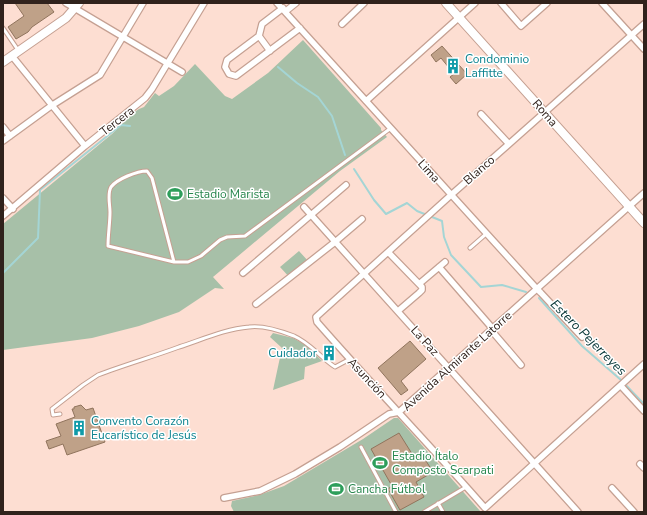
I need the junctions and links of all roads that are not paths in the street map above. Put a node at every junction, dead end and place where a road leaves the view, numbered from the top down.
1 (66, 3) edge
2 (143, 3) edge
3 (204, 3) edge
4 (277, 3) edge
5 (296, 3) edge
6 (364, 3) edge
7 (446, 3) edge
8 (476, 3) edge
9 (501, 3) edge
10 (547, 3) edge
11 (602, 3) edge
12 (77, 6) edge
13 (284, 10) junction
14 (459, 18) junction
15 (342, 24) dead end
16 (644, 24) edge
17 (3, 28) edge
18 (300, 28) junction
19 (122, 36) junction
20 (259, 36) junction
21 (632, 36) junction
22 (644, 49) edge
23 (270, 51) junction
24 (15, 54) junction
25 (3, 62) edge
26 (168, 63) junction
27 (182, 72) dead end
28 (366, 101) junction
29 (51, 106) junction
30 (545, 112) junction
31 (481, 114) dead end
32 (3, 127) edge
33 (391, 128) junction
34 (10, 136) junction
35 (3, 141) edge
36 (509, 144) junction
37 (85, 146) junction
38 (346, 185) dead end
39 (644, 193) edge
40 (451, 195) junction
41 (3, 198) edge
42 (304, 207) dead end
43 (629, 207) junction
44 (13, 209) junction
45 (311, 215) junction
46 (3, 216) edge
47 (362, 219) dead end
48 (644, 223) edge
49 (486, 234) junction
50 (335, 242) junction
51 (470, 248) dead end
52 (388, 252) junction
53 (174, 262) junction
54 (445, 262) dead end
55 (439, 267) junction
56 (243, 273) dead end
57 (364, 273) junction
58 (419, 284) junction
59 (536, 289) junction
60 (256, 304) dead end
61 (398, 311) junction
62 (316, 317) joint
63 (492, 329) junction
64 (582, 337) dead end
65 (350, 359) junction
66 (644, 364) edge
67 (521, 365) dead end
68 (449, 367) junction
69 (623, 384) junction
70 (644, 411) edge
71 (399, 412) junction
72 (60, 414) dead end
73 (361, 447) dead end
74 (534, 464) junction
75 (466, 487) junction
76 (612, 488) dead end
77 (224, 498) dead end
78 (438, 504) junction
79 (396, 512) edge
80 (424, 512) edge
81 (443, 512) edge
82 (578, 512) edge
83 (634, 512) edge

1 - 12 street
2 - 19 street
3 - 26 street, Tercera
4 - 13 street, Lima
5 - 13 street
6 - 15 street
7 - 14 street, Roma
8 - 14 street
9 - 10 street
11 - 21 street
12 - 19 street
12 - 24 street
13 - 18 street, Lima
13 - 20 street
14 - 28 street
14 - 30 street, Roma
16 - 21 street, Blanco
17 - 24 lane
18 - 23 street
18 - 28 street, Lima
19 - 26 street
19 - 29 street
20 - 23 street
20 - 23 street
21 - 22 street
21 - 30 street, Blanco
24 - 25 street
24 - 29 street
26 - 27 street
26 - 37 street, Tercera
28 - 33 street, Lima
29 - 34 street
29 - 37 street
30 - 36 street, Blanco
30 - 43 street, Roma
31 - 36 street
32 - 34 street
33 - 40 street, Lima
33 - 53 lane
34 - 35 street
36 - 40 street, Blanco
37 - 44 street, Tercera
38 - 45 street
39 - 43 street, Avenida Almirante Latorre
40 - 49 street, Lima
40 - 52 street, Blanco
41 - 44 street
42 - 45 street, La Paz
43 - 48 street, Roma
43 - 59 street, Avenida Almirante Latorre
44 - 46 street, Tercera
45 - 50 street, La Paz
45 - 56 street
47 - 50 street
49 - 51 lane
49 - 59 street, Lima
50 - 57 street, La Paz
50 - 60 street
52 - 57 street, Blanco
52 - 58 street
53 - 53 lane
54 - 55 street
55 - 58 street
55 - 63 street
57 - 61 street, La Paz
57 - 62 street, Blanco
58 - 61 street
59 - 63 street, Avenida Almirante Latorre
59 - 64 street, Lima
61 - 68 street, La Paz
62 - 65 street, Asunción
63 - 67 street
63 - 68 street, Avenida Almirante Latorre
65 - 71 street, Asunción
65 - 72 lane
66 - 69 street
68 - 71 street, Avenida Almirante Latorre
68 - 74 street, La Paz
69 - 70 street
69 - 74 street
71 - 75 street, Asunción
71 - 77 street, Avenida Almirante Latorre
73 - 79 lane
74 - 75 street, Asunción
74 - 82 street, La Paz
75 - 78 lane
76 - 83 street
78 - 80 lane
78 - 81 lane

